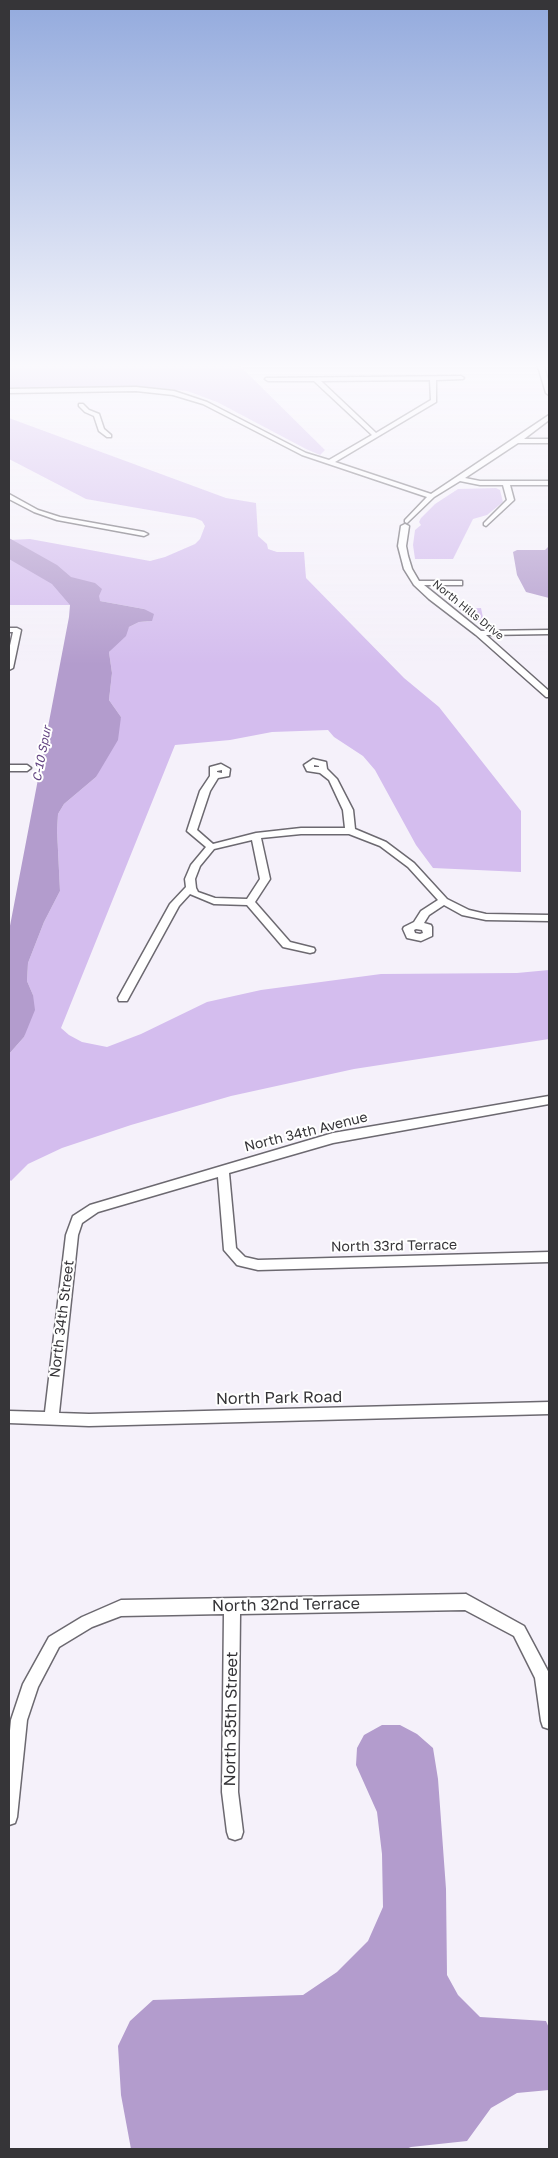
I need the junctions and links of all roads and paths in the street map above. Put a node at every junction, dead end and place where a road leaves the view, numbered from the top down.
1 (334, 464) edge
2 (483, 464) edge
3 (460, 479) junction
4 (506, 483) junction
5 (549, 483) edge
6 (9, 496) edge
7 (432, 496) junction
8 (486, 524) dead end
9 (144, 534) dead end
10 (417, 583) junction
11 (459, 583) dead end
12 (9, 630) edge
13 (549, 632) edge
14 (479, 633) junction
15 (9, 668) edge
16 (545, 687) edge
17 (549, 695) edge
18 (9, 768) edge
19 (27, 768) dead end
20 (322, 770) dead end
21 (215, 775) dead end
22 (350, 831) junction
23 (256, 836) junction
24 (211, 847) junction
25 (191, 888) junction
26 (444, 901) junction
27 (250, 902) junction
28 (549, 918) edge
29 (418, 924) dead end
30 (310, 950) dead end
31 (123, 998) dead end
32 (549, 1100) edge
33 (223, 1169) junction
34 (77, 1220) joint
35 (549, 1257) edge
36 (549, 1408) edge
37 (9, 1418) edge
38 (51, 1420) junction
39 (232, 1606) junction
40 (549, 1722) edge
41 (9, 1816) edge
42 (235, 1832) dead end

1 - 7 street
2 - 3 street, North Hills Drive
3 - 4 street
3 - 7 street, North Hills Drive
4 - 5 street
4 - 8 street
6 - 9 street
7 - 10 street, North Hills Drive
10 - 11 street
10 - 14 street, North Hills Drive
12 - 15 street
13 - 14 street
14 - 16 street, North Hills Drive
16 - 17 street, North Hills Drive
18 - 19 street
20 - 22 street
21 - 24 street
22 - 23 street
22 - 26 street
23 - 24 street
23 - 27 street
24 - 25 street
25 - 27 street
25 - 31 street
26 - 28 street
26 - 29 street
27 - 30 street
32 - 33 street, North 34th Avenue
33 - 34 street, North 34th Avenue
33 - 35 street, North 33rd Terrace
34 - 38 street, North 34th Street
36 - 38 street, North Park Road
37 - 38 street, North Park Road
39 - 40 street, North 32nd Terrace
39 - 41 street, North 32nd Terrace
39 - 42 street, North 35th Street

